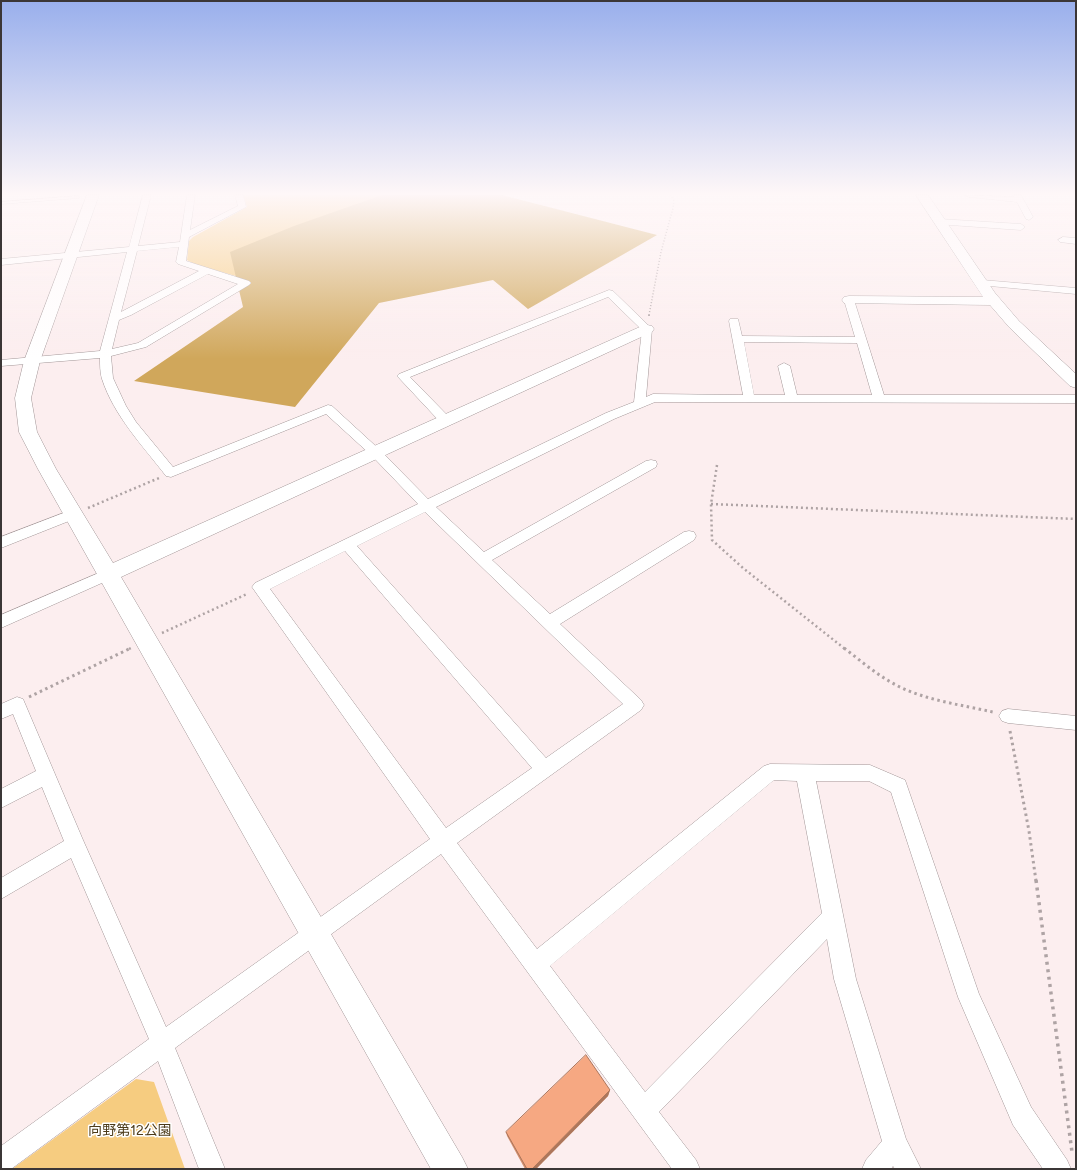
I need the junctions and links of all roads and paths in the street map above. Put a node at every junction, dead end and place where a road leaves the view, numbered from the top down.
1 (134, 249) edge
2 (72, 250) edge
3 (129, 250) edge
4 (183, 250) edge
5 (662, 250) edge
6 (959, 250) edge
7 (71, 256) junction
8 (1, 262) edge
9 (206, 271) junction
10 (982, 282) junction
11 (1076, 291) edge
12 (849, 300) joint
13 (995, 301) junction
14 (114, 318) junction
15 (734, 321) dead end
16 (647, 329) junction
17 (738, 340) junction
18 (861, 340) junction
19 (105, 354) junction
20 (32, 362) junction
21 (1, 363) edge
22 (784, 366) dead end
23 (1076, 383) edge
24 (749, 397) junction
25 (792, 398) junction
26 (879, 398) junction
27 (1076, 399) edge
28 (640, 402) junction
29 (446, 421) junction
30 (376, 453) junction
31 (651, 464) dead end
32 (717, 465) dead end
33 (171, 473) junction
34 (711, 504) junction
35 (426, 505) junction
36 (74, 514) junction
37 (1076, 519) edge
38 (689, 536) dead end
39 (1, 543) edge
40 (348, 545) junction
41 (482, 558) junction
42 (108, 574) junction
43 (260, 587) junction
44 (1, 622) edge
45 (549, 623) junction
46 (146, 640) junction
47 (9, 708) edge
48 (1008, 716) junction
49 (1076, 723) edge
50 (544, 769) junction
51 (805, 772) junction
52 (46, 775) junction
53 (1, 799) edge
54 (444, 842) junction
55 (76, 845) junction
56 (1, 889) edge
57 (833, 917) junction
58 (314, 933) junction
59 (536, 964) junction
60 (162, 1043) junction
61 (644, 1110) junction
62 (895, 1144) junction
63 (1072, 1152) dead end
64 (1, 1160) edge
65 (212, 1169) edge
66 (450, 1169) edge
67 (687, 1169) edge
68 (875, 1169) edge
69 (908, 1169) edge
70 (1058, 1169) edge

1 - 14 street
2 - 7 street
3 - 7 street
4 - 9 street
5 - 16 path
6 - 10 street
7 - 8 street
7 - 20 street
9 - 14 street
9 - 19 street
10 - 11 street
10 - 13 street
12 - 13 street
12 - 18 street
13 - 23 street
14 - 19 street
15 - 17 street
16 - 28 street
16 - 29 street
16 - 29 street
17 - 18 street
17 - 24 street
18 - 26 street
19 - 20 street
19 - 33 street
20 - 21 street
20 - 36 street
22 - 25 street
24 - 25 street
24 - 28 street
25 - 26 street
26 - 27 street
28 - 35 street
29 - 30 street
30 - 33 street
30 - 35 street
30 - 42 street
31 - 41 street
32 - 34 path
33 - 36 path
34 - 37 path
34 - 48 path
35 - 40 street
35 - 41 street
36 - 39 street
36 - 42 street
38 - 45 street
40 - 43 street
40 - 50 street
41 - 45 street
42 - 44 street
42 - 46 street
43 - 46 path
43 - 54 street
45 - 50 street
46 - 47 path
46 - 58 street
47 - 52 street
48 - 49 street
48 - 63 path
50 - 54 street
51 - 57 street
51 - 59 street
51 - 70 street
52 - 53 street
52 - 55 street
54 - 58 street
54 - 59 street
55 - 56 street
55 - 60 street
57 - 61 street
57 - 62 street
58 - 60 street
58 - 66 street
59 - 61 street
60 - 64 street
60 - 65 street
61 - 67 street
62 - 68 street
62 - 69 street

